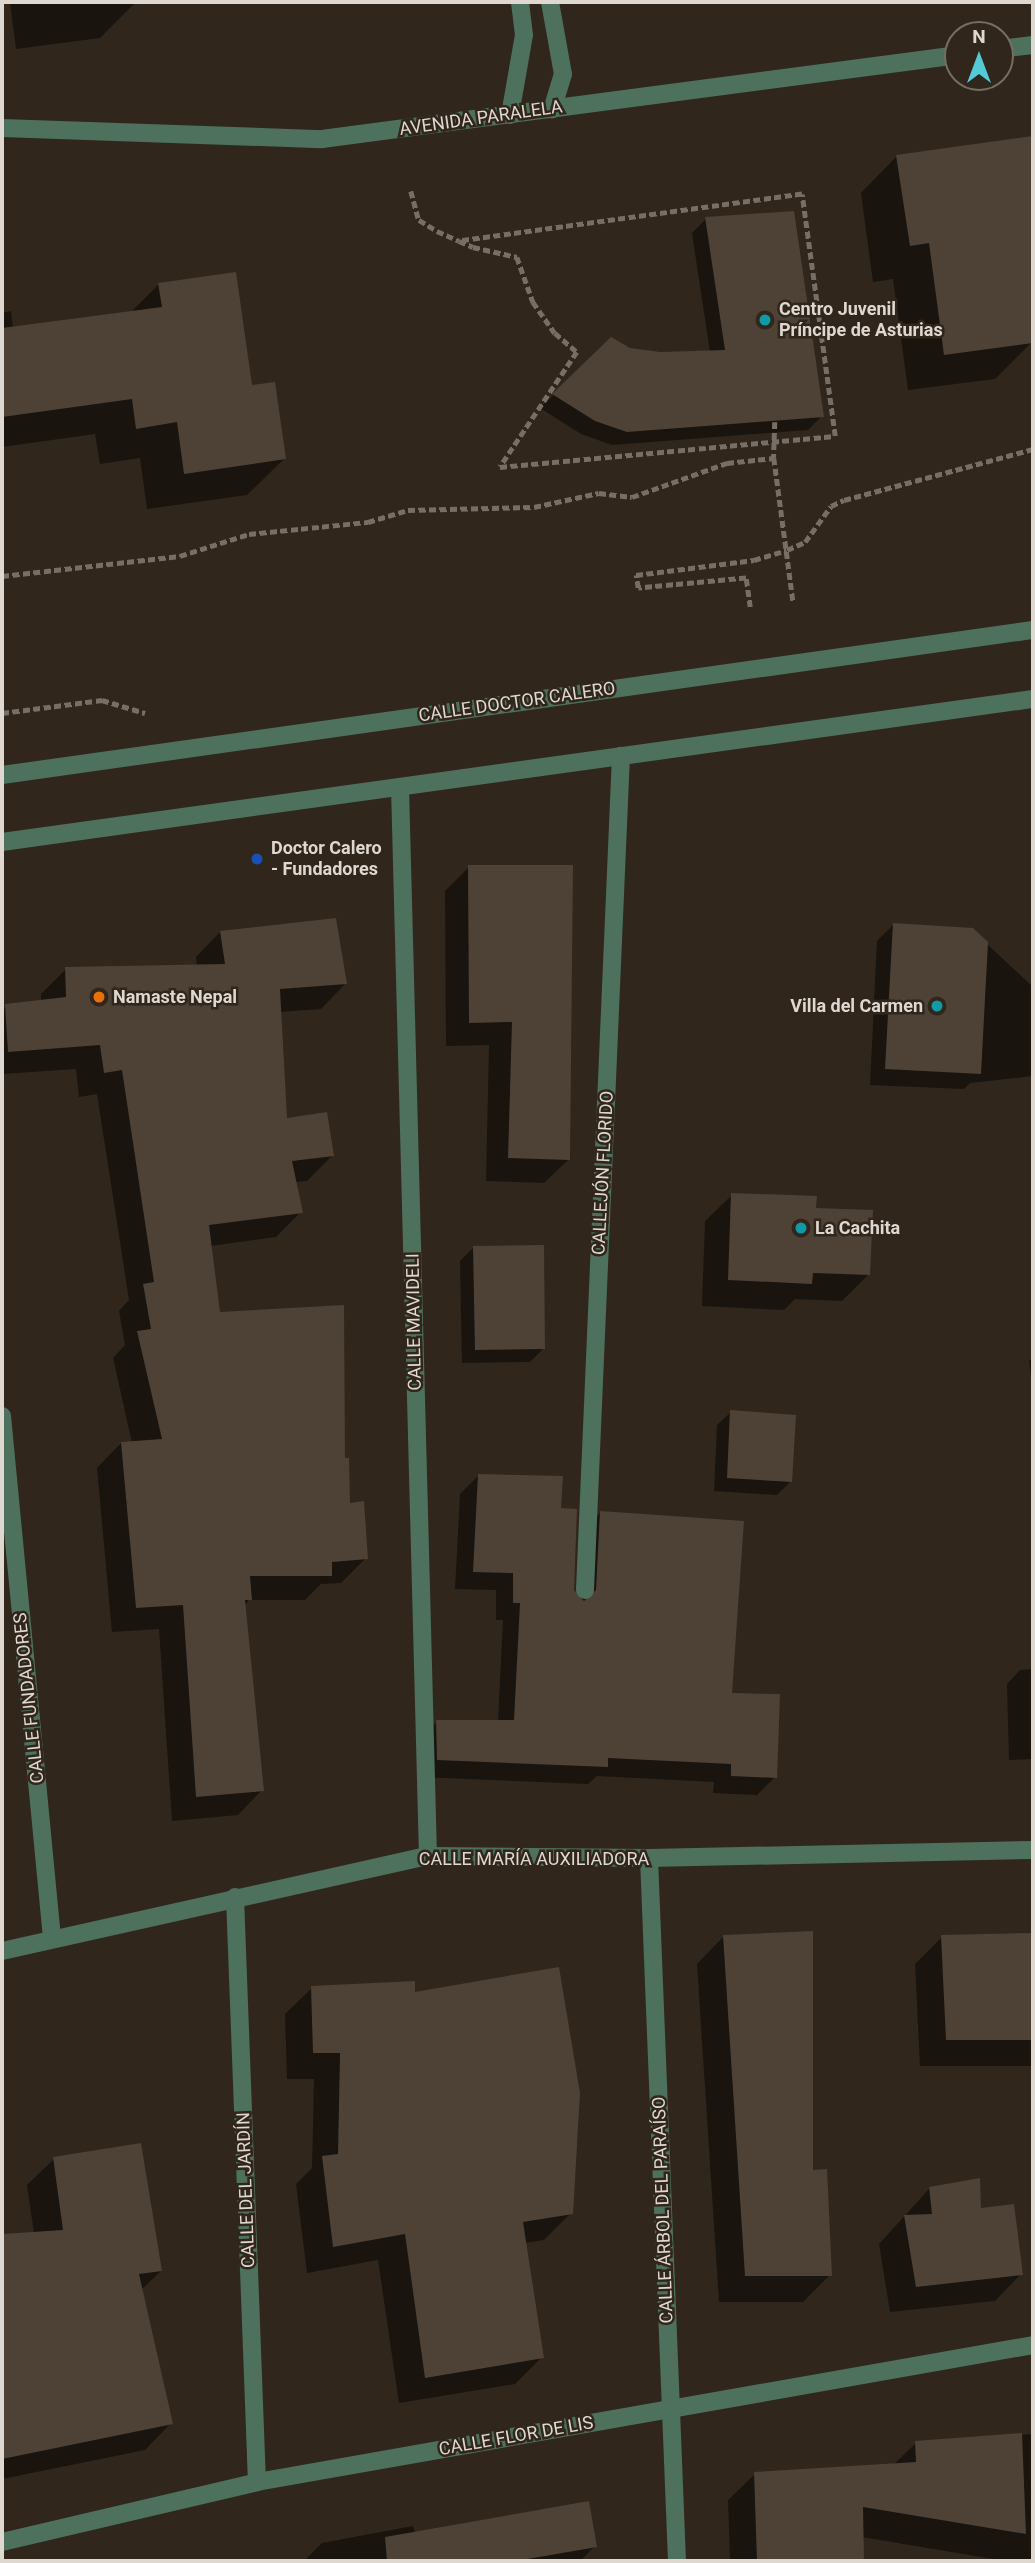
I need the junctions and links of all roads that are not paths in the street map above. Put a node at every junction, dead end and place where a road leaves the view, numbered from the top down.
1 (520, 2) edge
2 (550, 2) edge
3 (1033, 45) edge
4 (1014, 47) edge
5 (944, 57) edge
6 (552, 109) junction
7 (510, 114) junction
8 (2, 128) edge
9 (1033, 630) edge
10 (1033, 699) edge
11 (621, 756) junction
12 (2, 775) edge
13 (400, 787) junction
14 (2, 842) edge
15 (2, 1416) edge
16 (585, 1590) dead end
17 (1033, 1850) edge
18 (428, 1856) junction
19 (649, 1858) junction
20 (235, 1897) junction
21 (52, 1938) junction
22 (2, 1951) edge
23 (1033, 2345) edge
24 (671, 2407) junction
25 (257, 2482) junction
26 (2, 2542) edge
27 (677, 2561) edge

1 - 7 street
2 - 6 street
3 - 4 street
5 - 6 street, AVENIDA PARALELA
6 - 7 street, AVENIDA PARALELA
7 - 8 street, AVENIDA PARALELA
9 - 12 street, CALLE DOCTOR CALERO
10 - 11 street
11 - 13 street
11 - 16 street, CALLEJÓN FLORIDO
13 - 14 street
13 - 18 street, CALLE MAVIDELI
15 - 21 street, CALLE FUNDADORES
17 - 19 street, CALLE MARÍA AUXILIADORA
18 - 19 street, CALLE MARÍA AUXILIADORA
18 - 20 street, CALLE MARÍA AUXILIADORA
19 - 24 street, CALLE ÁRBOL DEL PARAÍSO
20 - 21 street, CALLE MARÍA AUXILIADORA
20 - 25 street, CALLE DEL JARDÍN
21 - 22 street, CALLE MARÍA AUXILIADORA
23 - 24 street, CALLE FLOR DE LIS
24 - 25 street, CALLE FLOR DE LIS
24 - 27 street, CALLE ÁRBOL DEL PARAÍSO
25 - 26 street, CALLE FLOR DE LIS

